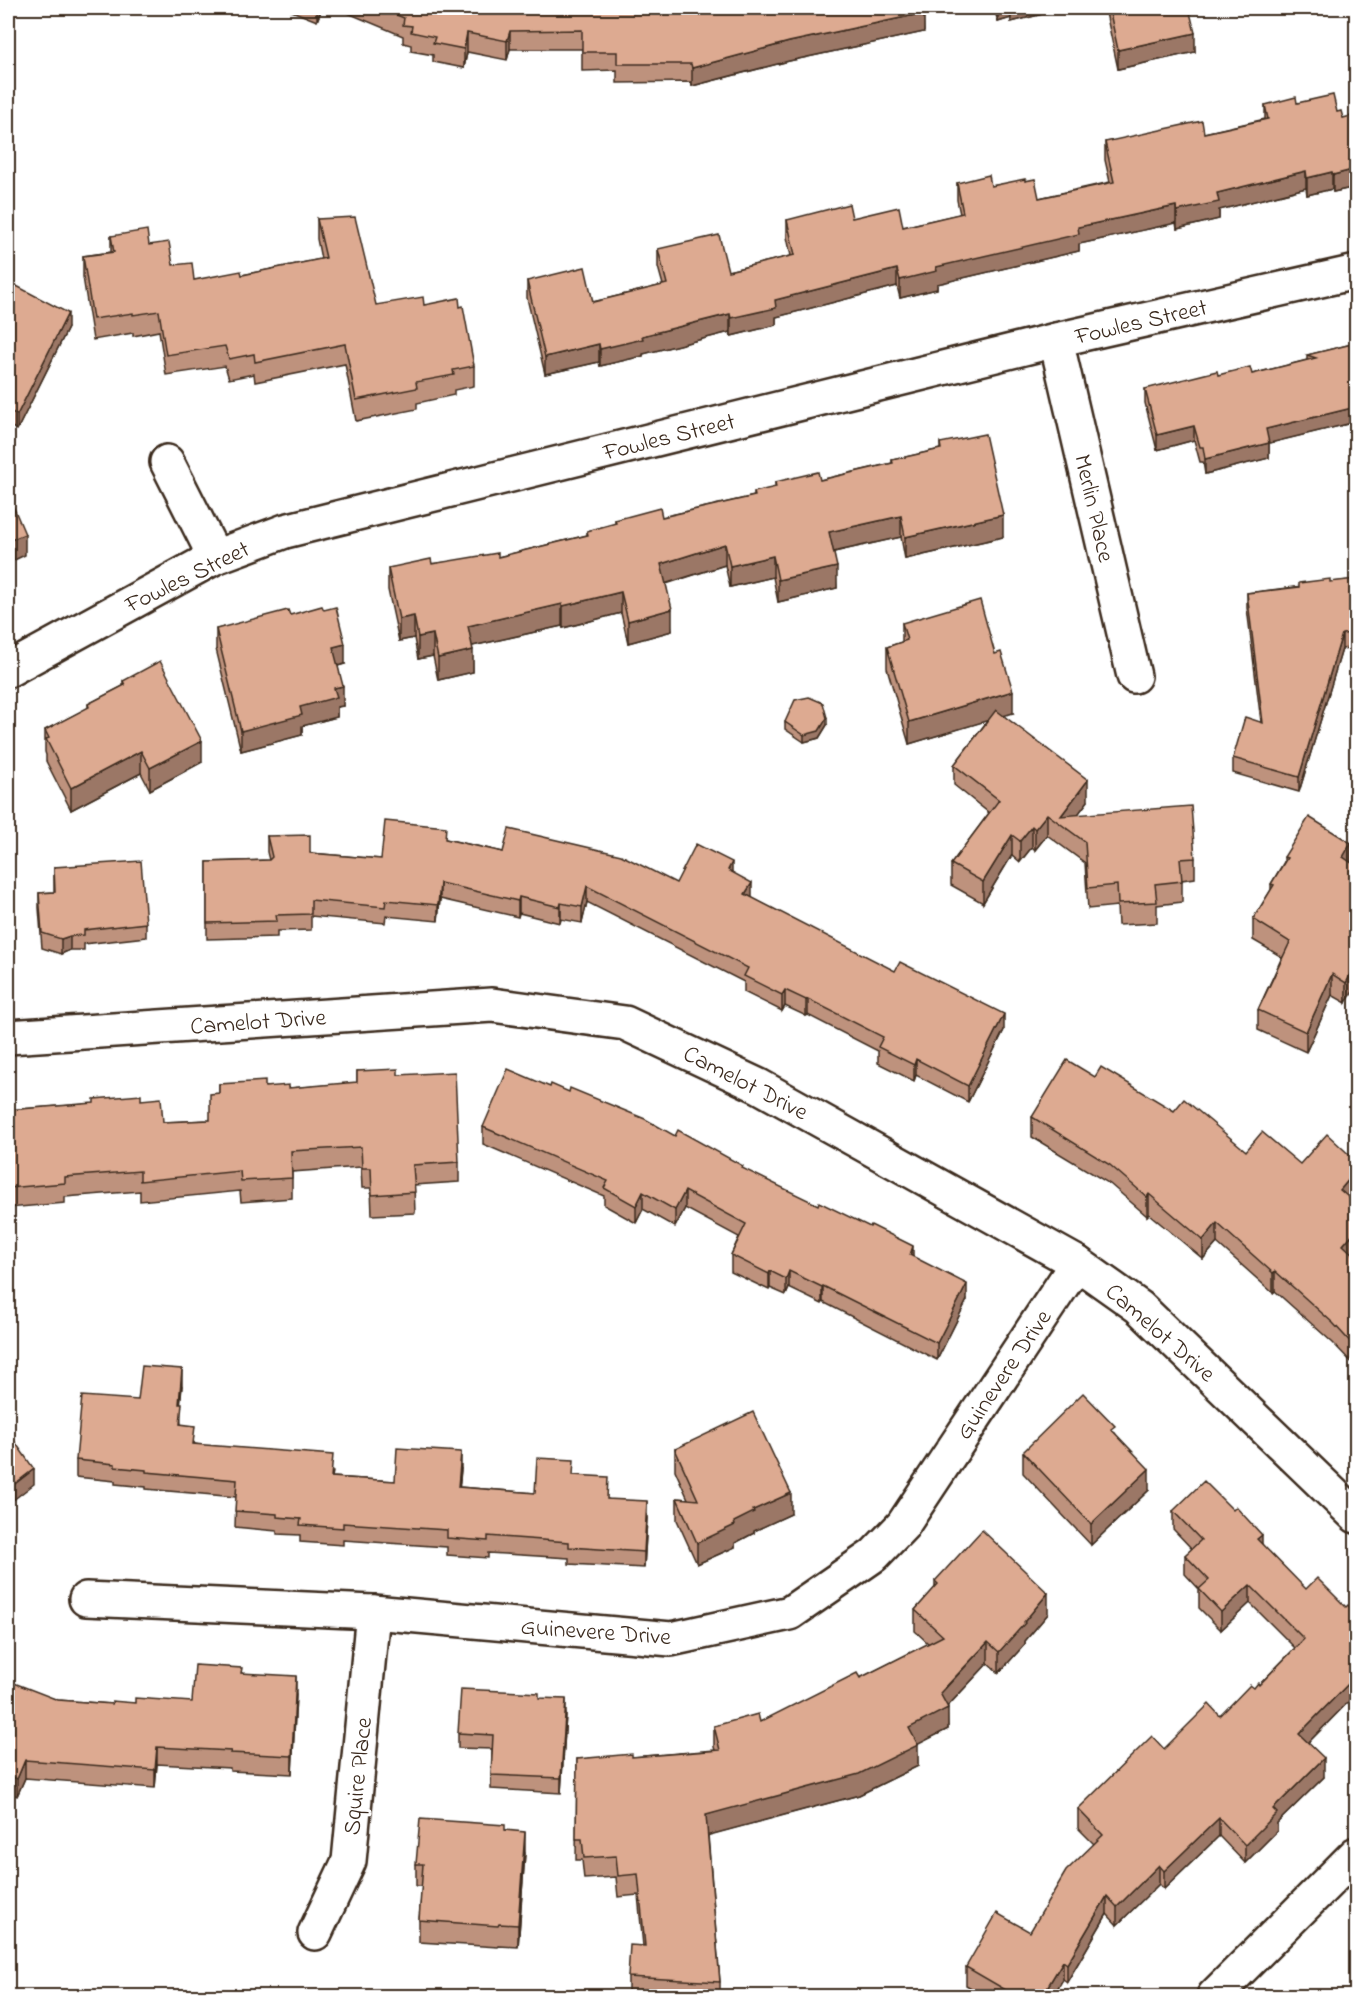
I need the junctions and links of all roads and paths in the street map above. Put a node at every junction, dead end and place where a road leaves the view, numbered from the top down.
1 (1356, 272) edge
2 (1056, 340) junction
3 (167, 462) dead end
4 (216, 557) junction
5 (8, 670) edge
6 (1134, 676) dead end
7 (8, 1037) edge
8 (1077, 1263) junction
9 (1356, 1516) edge
10 (86, 1599) dead end
11 (373, 1612) junction
12 (1356, 1854) edge
13 (315, 1932) dead end
14 (1214, 1996) edge

1 - 2 street, Fowles Street
2 - 4 street, Fowles Street
2 - 6 street, Merlin Place
3 - 4 street
4 - 5 street, Fowles Street
7 - 8 street, Camelot Drive
8 - 9 street, Camelot Drive
8 - 11 street, Guinevere Drive
10 - 11 street, Guinevere Drive
11 - 13 street, Squire Place
12 - 14 street

